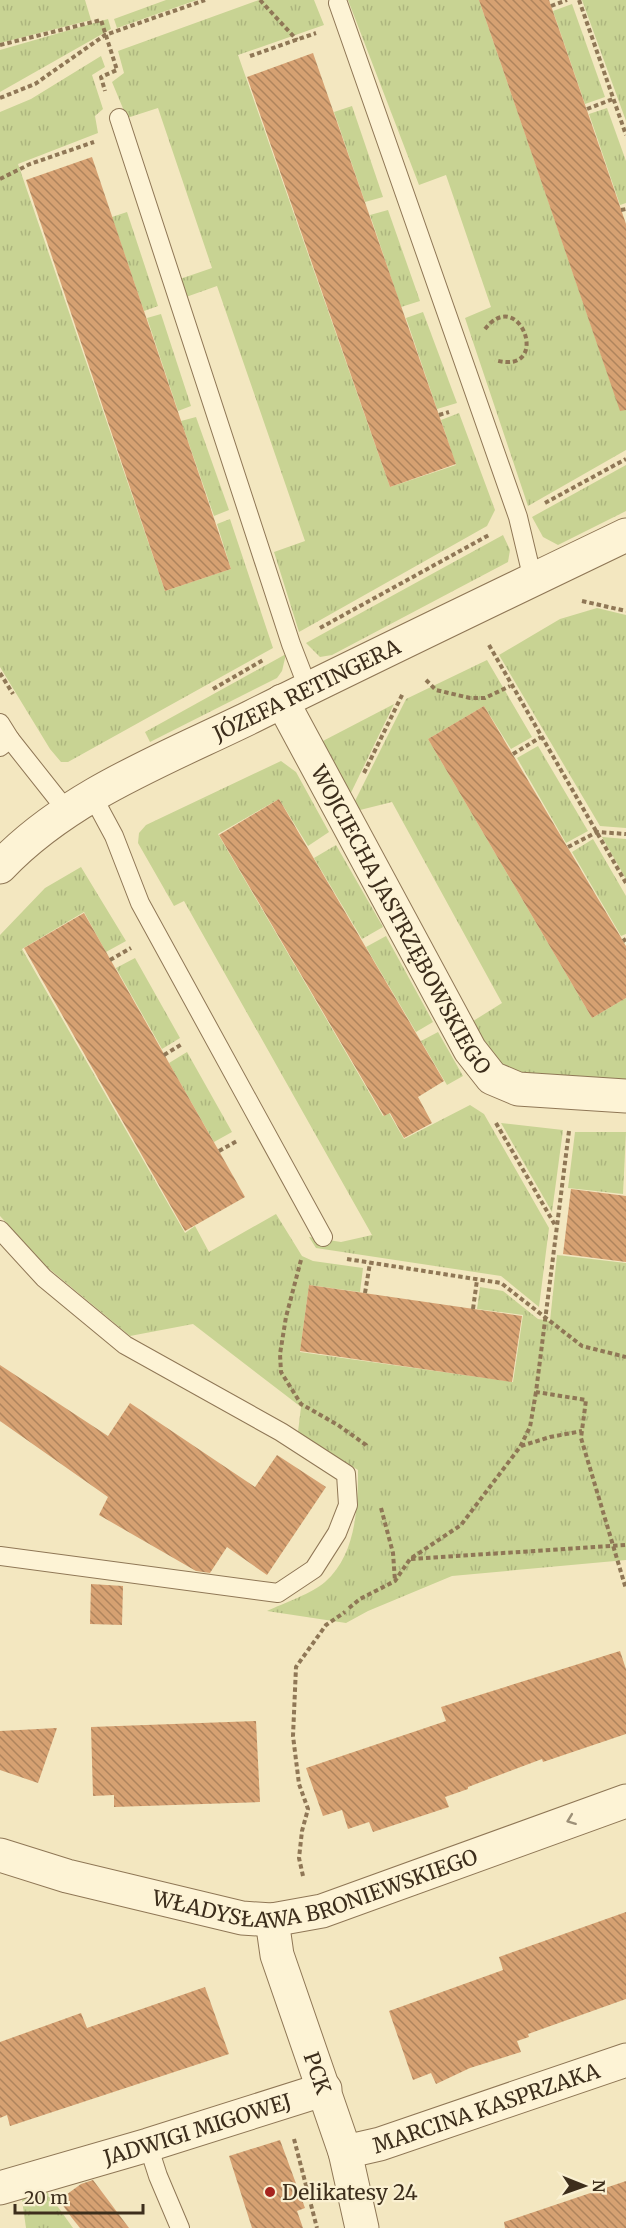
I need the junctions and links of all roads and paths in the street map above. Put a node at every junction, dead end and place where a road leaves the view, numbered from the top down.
1 (205, 0) edge
2 (260, 0) edge
3 (567, 0) edge
4 (579, 0) edge
5 (338, 3) dead end
6 (551, 6) dead end
7 (320, 32) dead end
8 (105, 35) junction
9 (297, 40) junction
10 (0, 45) edge
11 (250, 56) dead end
12 (0, 98) edge
13 (107, 98) dead end
14 (613, 99) junction
15 (587, 109) dead end
16 (119, 118) dead end
17 (626, 135) edge
18 (106, 138) dead end
19 (0, 179) edge
20 (484, 351) junction
21 (463, 358) junction
22 (626, 535) edge
23 (533, 580) junction
24 (582, 601) dead end
25 (626, 611) edge
26 (488, 644) dead end
27 (426, 680) dead end
28 (510, 686) junction
29 (403, 693) dead end
30 (295, 695) junction
31 (0, 723) edge
32 (541, 737) junction
33 (5, 743) edge
34 (513, 754) dead end
35 (80, 804) junction
36 (340, 808) junction
37 (597, 832) junction
38 (626, 834) edge
39 (568, 848) dead end
40 (0, 867) edge
41 (626, 883) edge
42 (136, 945) dead end
43 (111, 960) dead end
44 (189, 1040) dead end
45 (164, 1055) dead end
46 (626, 1096) edge
47 (491, 1114) dead end
48 (570, 1125) dead end
49 (244, 1138) dead end
50 (219, 1151) dead end
51 (556, 1227) junction
52 (0, 1230) edge
53 (323, 1237) dead end
54 (302, 1256) dead end
55 (370, 1263) dead end
56 (477, 1280) dead end
57 (365, 1293) dead end
58 (473, 1309) dead end
59 (536, 1392) junction
60 (338, 1425) dead end
61 (582, 1431) junction
62 (520, 1447) junction
63 (626, 1545) edge
64 (613, 1546) junction
65 (0, 1556) edge
66 (410, 1559) junction
67 (626, 1589) edge
68 (626, 1801) edge
69 (0, 1855) edge
70 (304, 1883) dead end
71 (272, 1920) junction
72 (626, 2060) edge
73 (325, 2089) junction
74 (292, 2131) dead end
75 (148, 2145) junction
76 (345, 2152) junction
77 (0, 2188) edge
78 (180, 2228) edge
79 (317, 2228) edge
80 (362, 2228) edge

1 - 8 path
2 - 9 path
3 - 6 path
4 - 14 path
5 - 21 lane
7 - 9 path
8 - 10 path
8 - 12 path
8 - 13 path
9 - 11 path
14 - 15 path
14 - 17 path
16 - 30 lane
18 - 19 path
20 - 20 path
20 - 21 path
21 - 23 lane
22 - 23 street, JÓZEFA RETINGERA
23 - 30 street, JÓZEFA RETINGERA
24 - 25 path
26 - 28 path
27 - 28 path
28 - 32 path
29 - 36 path
30 - 35 street, JÓZEFA RETINGERA
30 - 36 street, WOJCIECHA JASTRZĘBOWSKIEGO
31 - 33 lane
32 - 34 path
32 - 37 path
33 - 35 lane
35 - 40 street, JÓZEFA RETINGERA
35 - 53 lane
36 - 46 street, WOJCIECHA JASTRZĘBOWSKIEGO
37 - 38 path
37 - 39 path
37 - 41 path
42 - 43 path
44 - 45 path
47 - 51 path
48 - 51 path
49 - 50 path
51 - 59 path
52 - 65 lane
54 - 60 path
55 - 57 path
56 - 58 path
59 - 61 path
59 - 62 path
61 - 62 path
61 - 64 path
62 - 66 path
63 - 64 path
64 - 66 path
64 - 67 path
66 - 70 path
68 -> 71 street, WŁADYSŁAWA BRONIEWSKIEGO
69 - 71 street, WŁADYSŁAWA BRONIEWSKIEGO
71 - 73 street, PCK
72 - 76 street, MARCINA KASPRZAKA
73 - 75 street, JADWIGI MIGOWEJ
73 - 76 street, PCK
74 - 79 path
75 - 77 street, JADWIGI MIGOWEJ
75 - 78 lane
76 - 80 street, PCK

